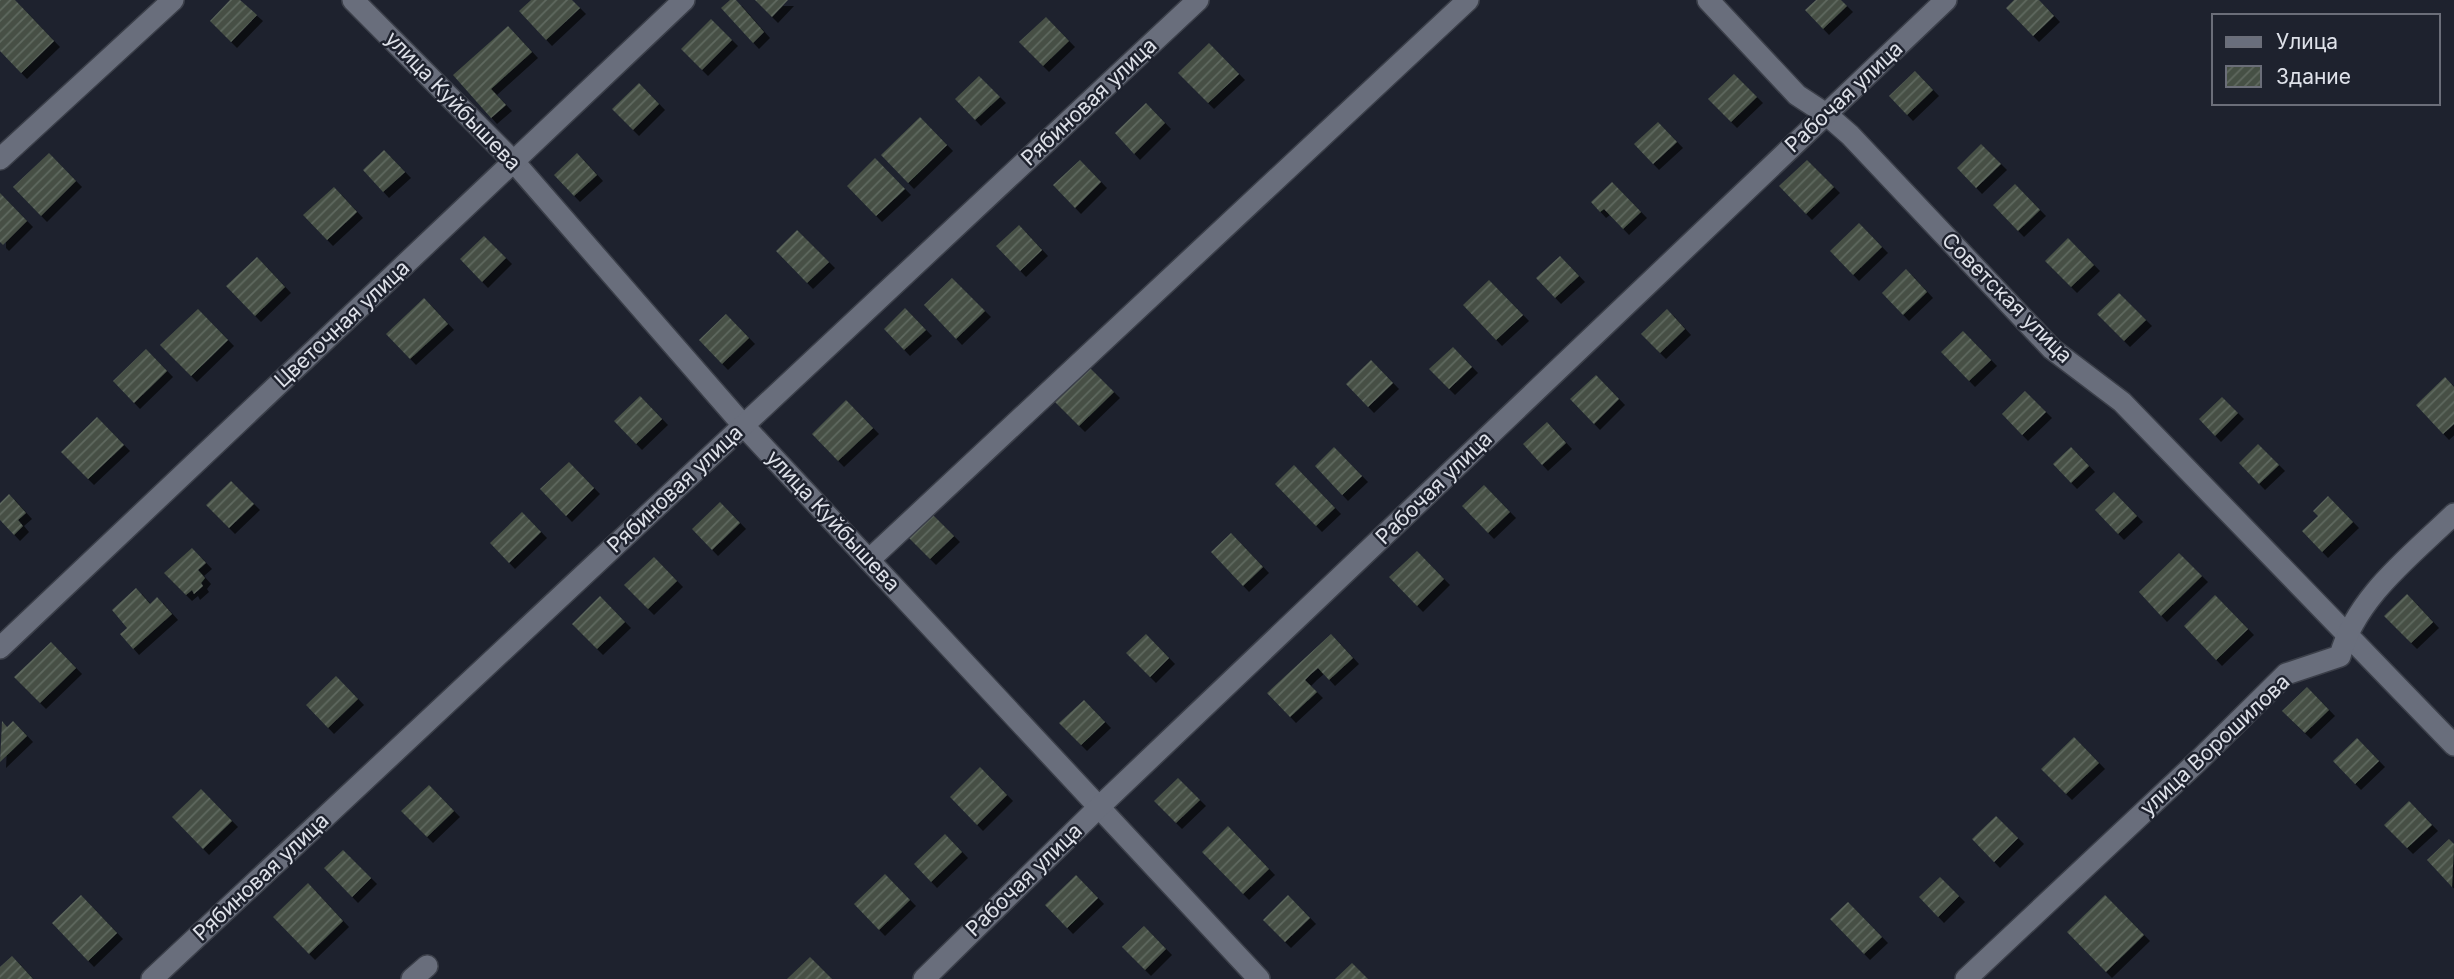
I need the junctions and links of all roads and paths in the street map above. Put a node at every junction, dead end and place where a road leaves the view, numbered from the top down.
1 (173, 0) edge
2 (354, 0) edge
3 (684, 0) edge
4 (1198, 0) edge
5 (1468, 0) edge
6 (1708, 0) edge
7 (1946, 0) edge
8 (1826, 114) junction
9 (0, 159) edge
10 (514, 162) junction
11 (743, 425) junction
12 (2454, 514) edge
13 (869, 560) junction
14 (2346, 635) junction
15 (0, 648) edge
16 (2454, 745) edge
17 (1100, 807) junction
18 (152, 979) edge
19 (923, 979) edge
20 (1259, 979) edge
21 (1966, 979) edge

1 - 9 street
2 - 10 street, улица Куйбышева
3 - 10 street, Цветочная улица
4 - 11 street, Рябиновая улица
5 - 13 street
6 - 8 street, Советская улица
7 - 8 street, Рабочая улица
8 - 14 street, Советская улица
8 - 17 street, Рабочая улица
10 - 11 street, улица Куйбышева
10 - 15 street, Цветочная улица
11 - 13 street, улица Куйбышева
11 - 18 street, Рябиновая улица
12 - 14 street, улица Ворошилова
13 - 17 street, улица Куйбышева
14 - 16 street, Советская улица
14 - 21 street, улица Ворошилова
17 - 19 street, Рабочая улица
17 - 20 street, улица Куйбышева

